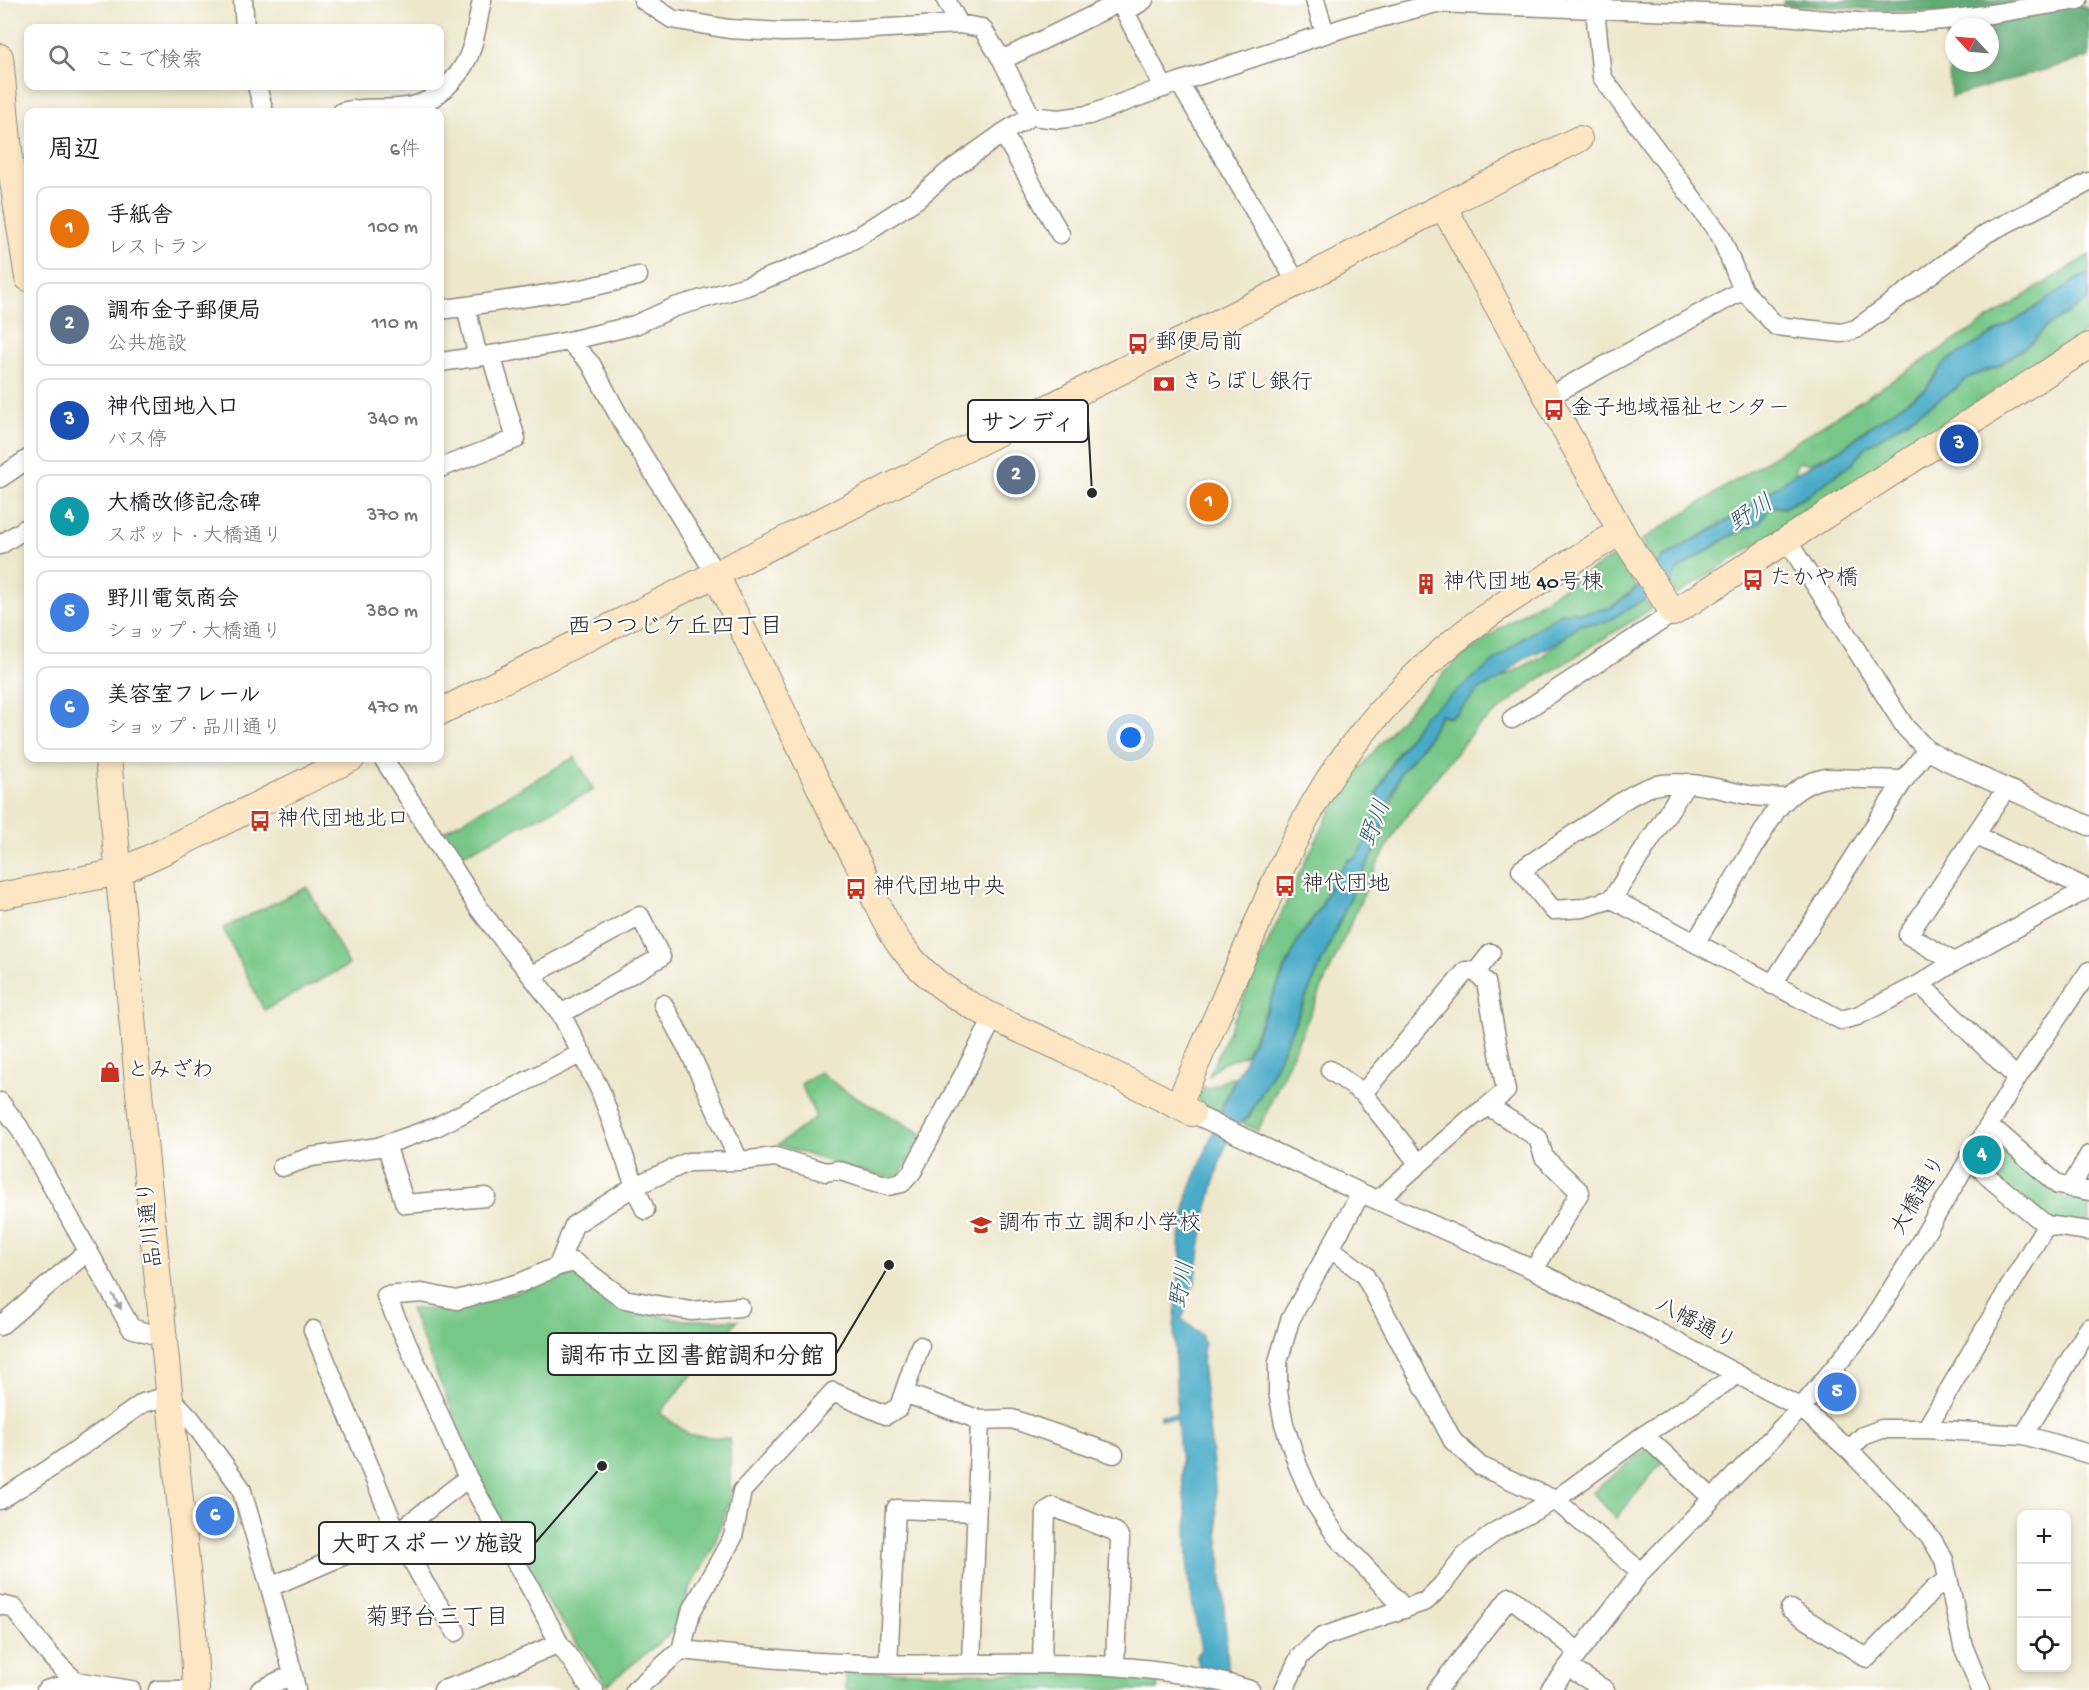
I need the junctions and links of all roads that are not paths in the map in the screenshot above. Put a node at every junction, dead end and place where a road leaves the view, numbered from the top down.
1 (243, 0) edge
2 (482, 0) edge
3 (643, 0) edge
4 (946, 0) edge
5 (1144, 0) edge
6 (1315, 0) edge
7 (2078, 0) edge
8 (1594, 10) junction
9 (1125, 12) junction
10 (246, 24) edge
11 (959, 24) junction
12 (1324, 34) junction
13 (0, 57) edge
14 (1002, 60) junction
15 (1172, 85) junction
16 (444, 89) edge
17 (258, 90) edge
18 (443, 90) edge
19 (263, 108) edge
20 (393, 108) edge
21 (1031, 116) junction
22 (1003, 133) junction
23 (1579, 139) dead end
24 (5, 160) edge
25 (2089, 182) edge
26 (1443, 206) junction
27 (1060, 234) dead end
28 (24, 257) edge
29 (638, 276) dead end
30 (1297, 283) junction
31 (1743, 290) junction
32 (466, 307) junction
33 (444, 310) edge
34 (569, 341) junction
35 (2089, 346) edge
36 (484, 356) junction
37 (444, 361) edge
38 (1548, 397) junction
39 (24, 462) edge
40 (444, 466) edge
41 (0, 478) edge
42 (24, 530) edge
43 (1623, 535) junction
44 (1787, 540) junction
45 (0, 545) edge
46 (715, 573) junction
47 (1673, 613) junction
48 (444, 710) edge
49 (1512, 720) dead end
50 (1927, 750) junction
51 (108, 762) edge
52 (344, 762) edge
53 (386, 762) edge
54 (1904, 780) junction
55 (1687, 783) junction
56 (2006, 789) junction
57 (1786, 798) junction
58 (2089, 826) edge
59 (1975, 836) junction
60 (119, 872) junction
61 (2089, 889) edge
62 (0, 896) edge
63 (1612, 899) junction
64 (1695, 943) junction
65 (1491, 953) dead end
66 (1954, 962) junction
67 (2089, 971) edge
68 (1476, 972) junction
69 (532, 975) junction
70 (1920, 984) junction
71 (1773, 986) junction
72 (663, 1004) dead end
73 (561, 1014) junction
74 (993, 1018) junction
75 (582, 1053) junction
76 (1330, 1070) dead end
77 (2018, 1078) junction
78 (1362, 1093) junction
79 (0, 1102) edge
80 (1488, 1106) junction
81 (1185, 1109) junction
82 (1987, 1128) junction
83 (386, 1144) junction
84 (2089, 1155) edge
85 (1970, 1157) junction
86 (739, 1161) junction
87 (1419, 1164) junction
88 (282, 1167) dead end
89 (634, 1186) junction
90 (2070, 1188) junction
91 (2089, 1191) edge
92 (1370, 1196) junction
93 (486, 1197) dead end
94 (645, 1210) dead end
95 (2046, 1225) junction
96 (2089, 1231) edge
97 (1330, 1248) junction
98 (88, 1251) junction
99 (558, 1266) junction
100 (1534, 1270) junction
101 (740, 1307) dead end
102 (0, 1326) edge
103 (2089, 1328) edge
104 (313, 1330) dead end
105 (165, 1338) junction
106 (920, 1346) dead end
107 (1737, 1375) junction
108 (904, 1392) junction
109 (170, 1396) junction
110 (1801, 1408) junction
111 (980, 1420) junction
112 (1926, 1429) junction
113 (1644, 1435) junction
114 (2024, 1435) junction
115 (1849, 1450) junction
116 (1114, 1454) dead end
117 (2089, 1454) edge
118 (468, 1478) junction
119 (1712, 1498) junction
120 (0, 1500) edge
121 (1555, 1500) junction
122 (976, 1512) junction
123 (397, 1533) junction
124 (1641, 1572) junction
125 (1947, 1581) junction
126 (270, 1587) junction
127 (0, 1605) edge
128 (1405, 1609) junction
129 (1790, 1609) dead end
130 (456, 1632) dead end
131 (559, 1643) junction
132 (681, 1650) junction
133 (1573, 1659) junction
134 (888, 1664) junction
135 (971, 1664) junction
136 (1042, 1664) junction
137 (1115, 1665) junction
138 (1168, 1679) edge
139 (76, 1681) junction
140 (295, 1682) edge
141 (46, 1690) edge
142 (131, 1690) edge
143 (158, 1690) edge
144 (181, 1690) edge
145 (196, 1690) edge
146 (260, 1690) edge
147 (443, 1690) edge
148 (594, 1690) edge
149 (635, 1690) edge
150 (1249, 1690) edge
151 (1284, 1690) edge
152 (1437, 1690) edge
153 (1550, 1690) edge
154 (1605, 1690) edge
155 (1981, 1690) edge

1 - 10 street
2 - 16 street
3 - 11 street
4 - 11 street
5 - 9 street
6 - 12 street
7 - 8 street
8 - 12 street
8 - 31 street
9 - 14 street
9 - 15 street
11 - 14 street
12 - 15 street
13 - 24 street
14 - 21 street
15 - 21 street
15 - 30 street
17 - 19 street
18 - 20 street
21 - 22 street
22 - 27 street
22 - 34 street
23 - 26 street
24 - 28 street
25 - 31 street
26 - 30 street
26 - 38 street
29 - 32 street
30 - 46 street
31 - 38 street
32 - 33 street
32 - 36 street
34 - 36 street
34 - 46 street
35 - 44 street
36 - 37 street
36 - 40 street
38 - 43 street
39 - 41 street
42 - 45 street
43 - 47 street
43 - 81 street
44 - 47 street
44 - 50 street
46 - 48 street
46 - 74 street
47 - 49 street
50 - 54 street
50 - 56 street
51 - 60 street, 品川通り
52 - 60 street
53 - 69 street
54 - 57 street
54 - 71 street
55 - 57 street
55 - 63 street
55 - 63 street
56 - 58 street
56 - 59 street
57 - 64 street
59 - 61 street
59 - 66 street
60 - 62 street
60 - 105 street, 品川通り
61 - 66 street
63 - 64 street
64 - 71 street
65 - 68 street
66 - 70 street
67 - 77 street, 大橋通り
68 - 78 street
68 - 80 street
69 - 73 street
69 - 73 street
70 - 71 street
70 - 77 street
72 - 86 street
73 - 75 street
74 - 81 street
74 - 86 street
75 - 83 street
75 - 89 street
76 - 78 street
77 - 82 street, 大橋通り
78 - 87 street
79 - 98 street
80 - 87 street
80 - 100 street
81 - 92 street, 八幡通り
82 - 85 street, 大橋通り
82 - 90 street
83 - 88 street
83 - 93 street
84 - 90 street
85 - 95 street
85 - 110 street, 大橋通り
86 - 89 street
87 - 92 street
89 - 94 street
89 - 99 street
90 - 91 street
92 - 97 street
92 - 100 street, 八幡通り
95 - 96 street
95 - 112 street
97 - 121 street
97 - 128 street
98 - 102 street
98 -> 105 street
99 - 101 street
99 - 118 street
100 - 107 street, 八幡通り
103 - 114 street
104 - 123 street
105 - 109 street, 品川通り
106 - 108 street
107 - 110 street, 八幡通り
107 - 113 street
108 - 111 street
108 - 132 street
109 - 120 street
109 - 126 street
109 - 145 street, 品川通り
110 - 115 street, 八幡通り
110 - 119 street, 大橋通り
111 - 116 street
111 - 122 street
112 - 114 street
112 - 115 street
113 - 119 street
113 - 121 street
114 - 117 street
115 - 125 street, 八幡通り
118 - 123 street
118 - 131 street
119 - 124 street, 大橋通り
121 - 124 street
121 - 128 street
122 - 134 street
122 - 135 street
123 - 126 street
123 - 130 street
124 - 133 street, 大橋通り
125 - 129 street
125 - 155 street, 八幡通り
126 - 140 street
127 - 139 street
128 - 151 street
131 - 147 street
131 - 148 street
132 - 134 street
132 - 149 street
133 - 152 street
133 - 153 street, 大橋通り
133 - 154 street
134 - 135 street
135 - 136 street
136 - 137 street
136 - 137 street
137 - 138 street
138 - 150 street
139 - 141 street
139 - 142 street
140 - 146 street
143 - 144 street

